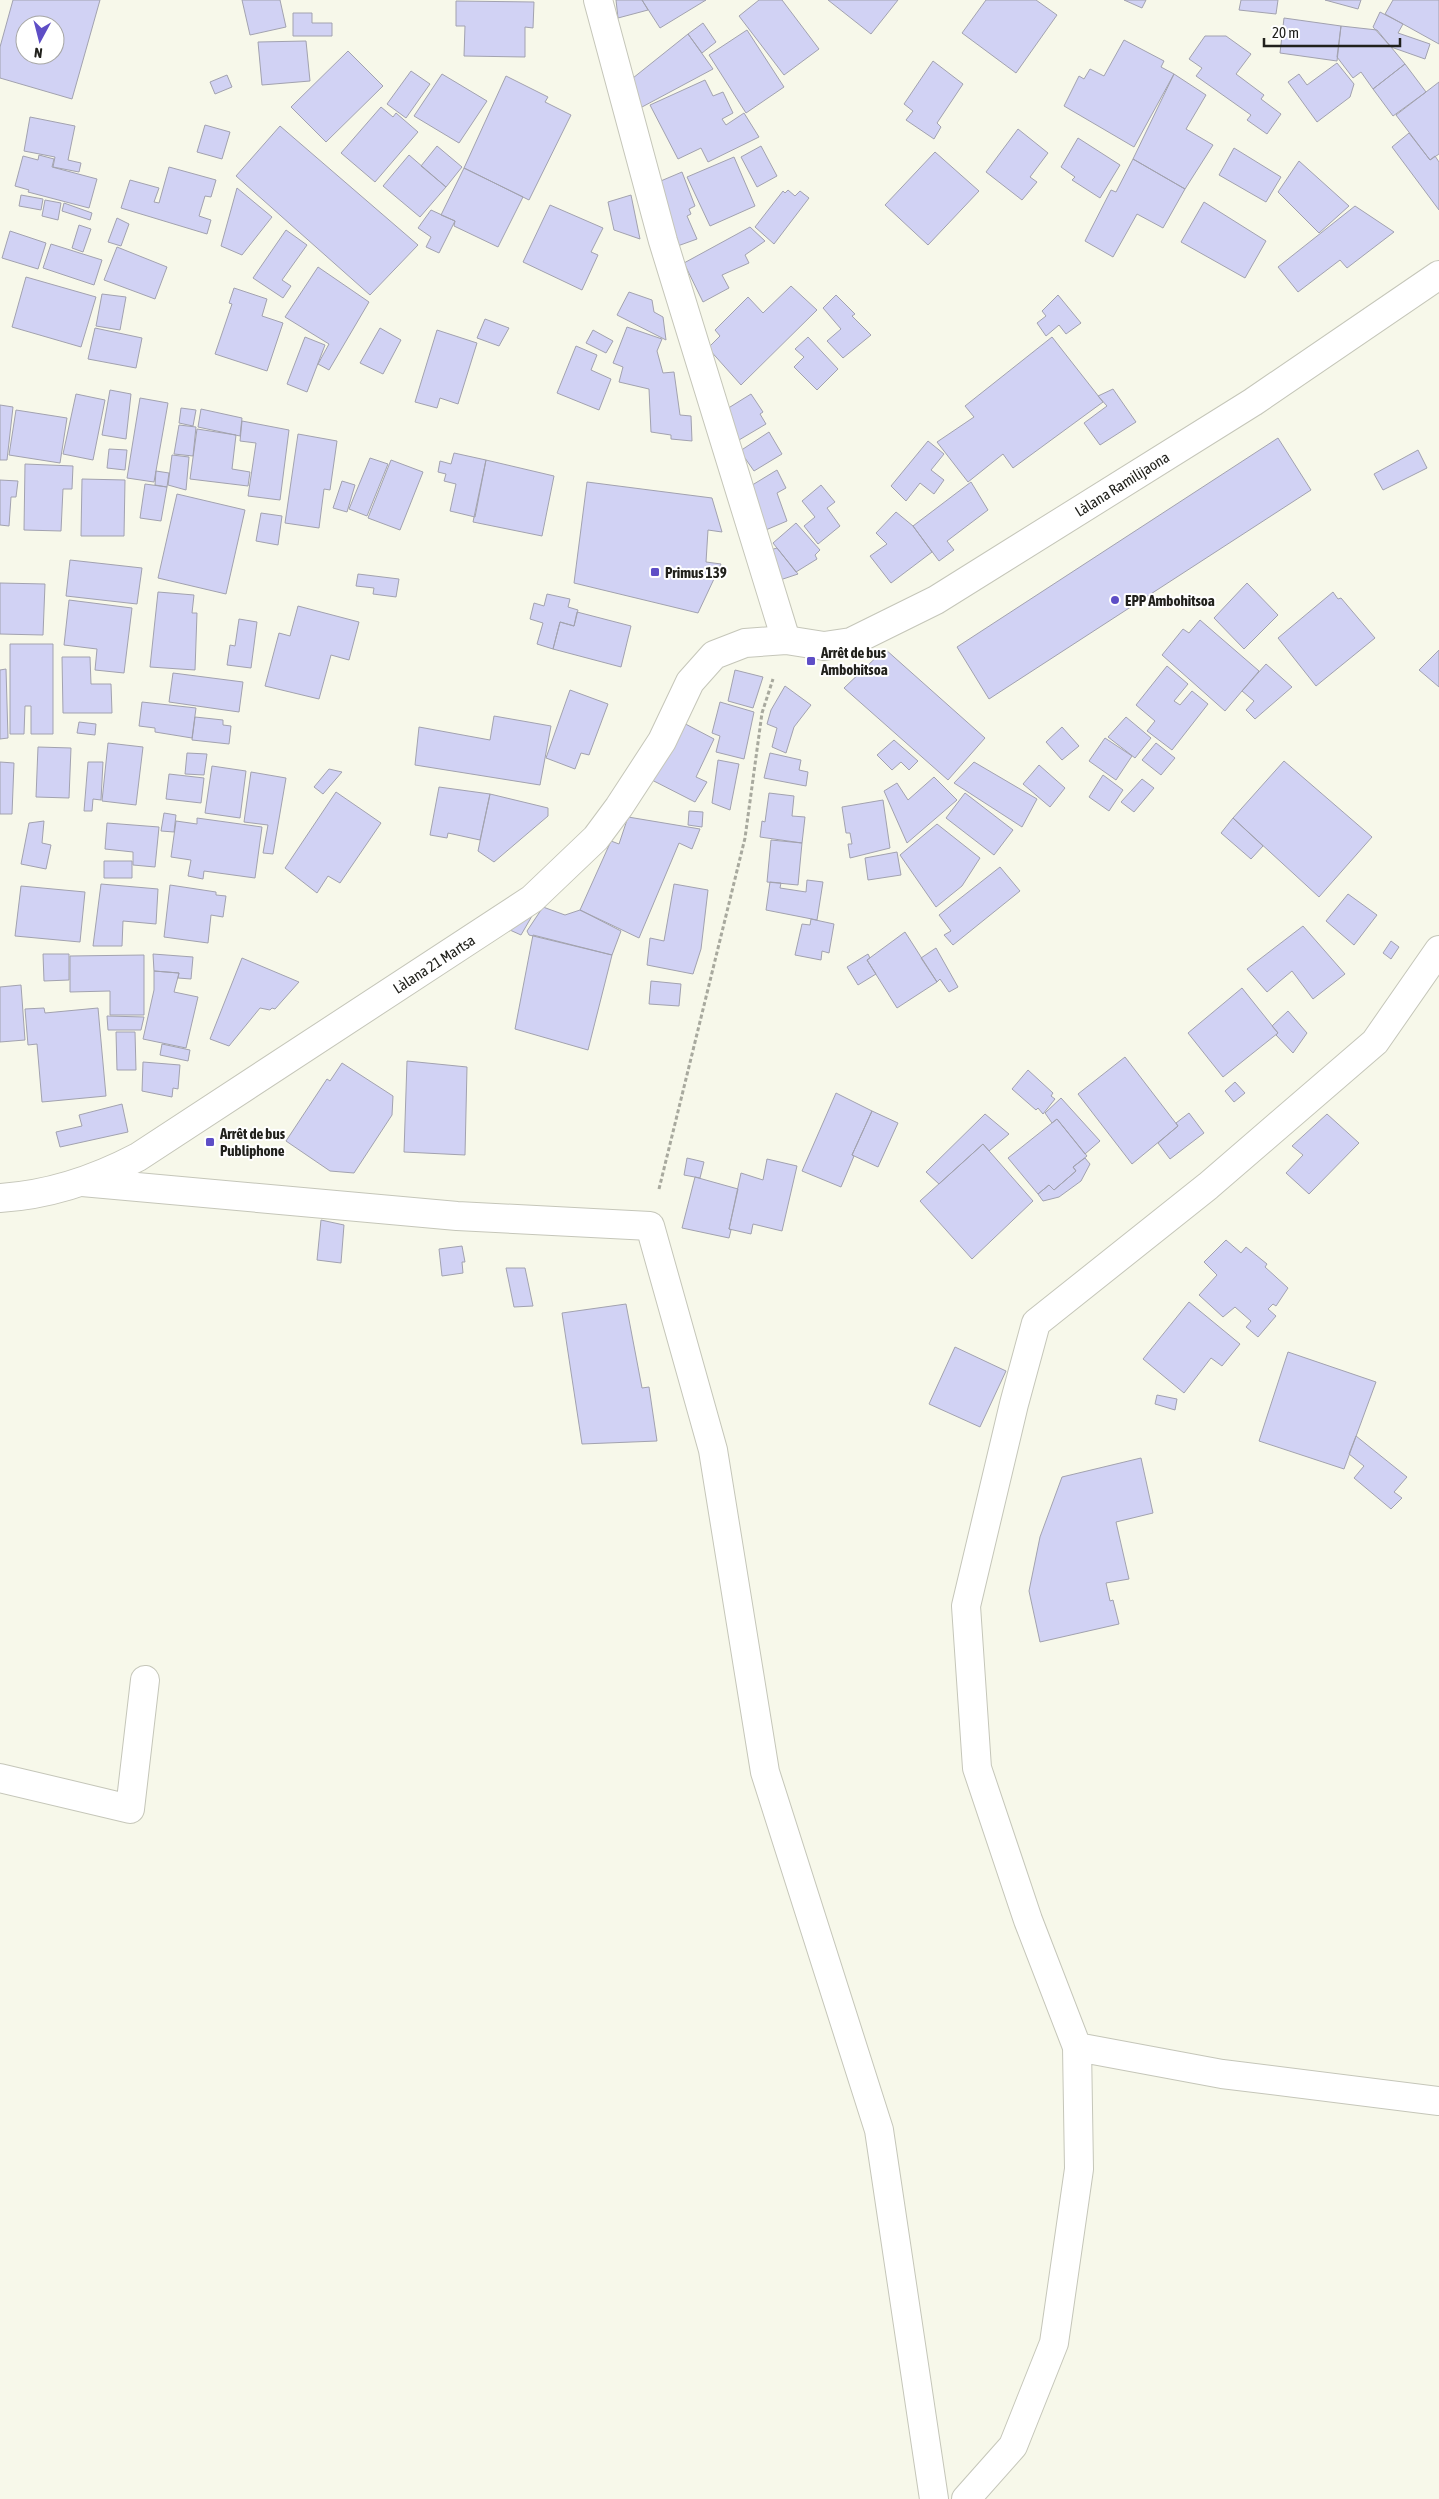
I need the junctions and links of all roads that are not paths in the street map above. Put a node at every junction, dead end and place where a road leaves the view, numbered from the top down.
1 (598, 0) edge
2 (1439, 275) edge
3 (786, 640) junction
4 (1439, 950) edge
5 (82, 1182) junction
6 (0, 1198) edge
7 (145, 1680) dead end
8 (0, 1778) edge
9 (1077, 2047) junction
10 (1439, 2101) edge
11 (934, 2499) edge
12 (966, 2499) edge

1 - 3 street
2 - 3 street, Làlana Ramilijaona
3 - 5 street, Làlana 21 Martsa
4 - 9 street
5 - 6 street, Làlana 21 Martsa
5 - 11 street
7 - 8 street
9 - 10 street
9 - 12 street

